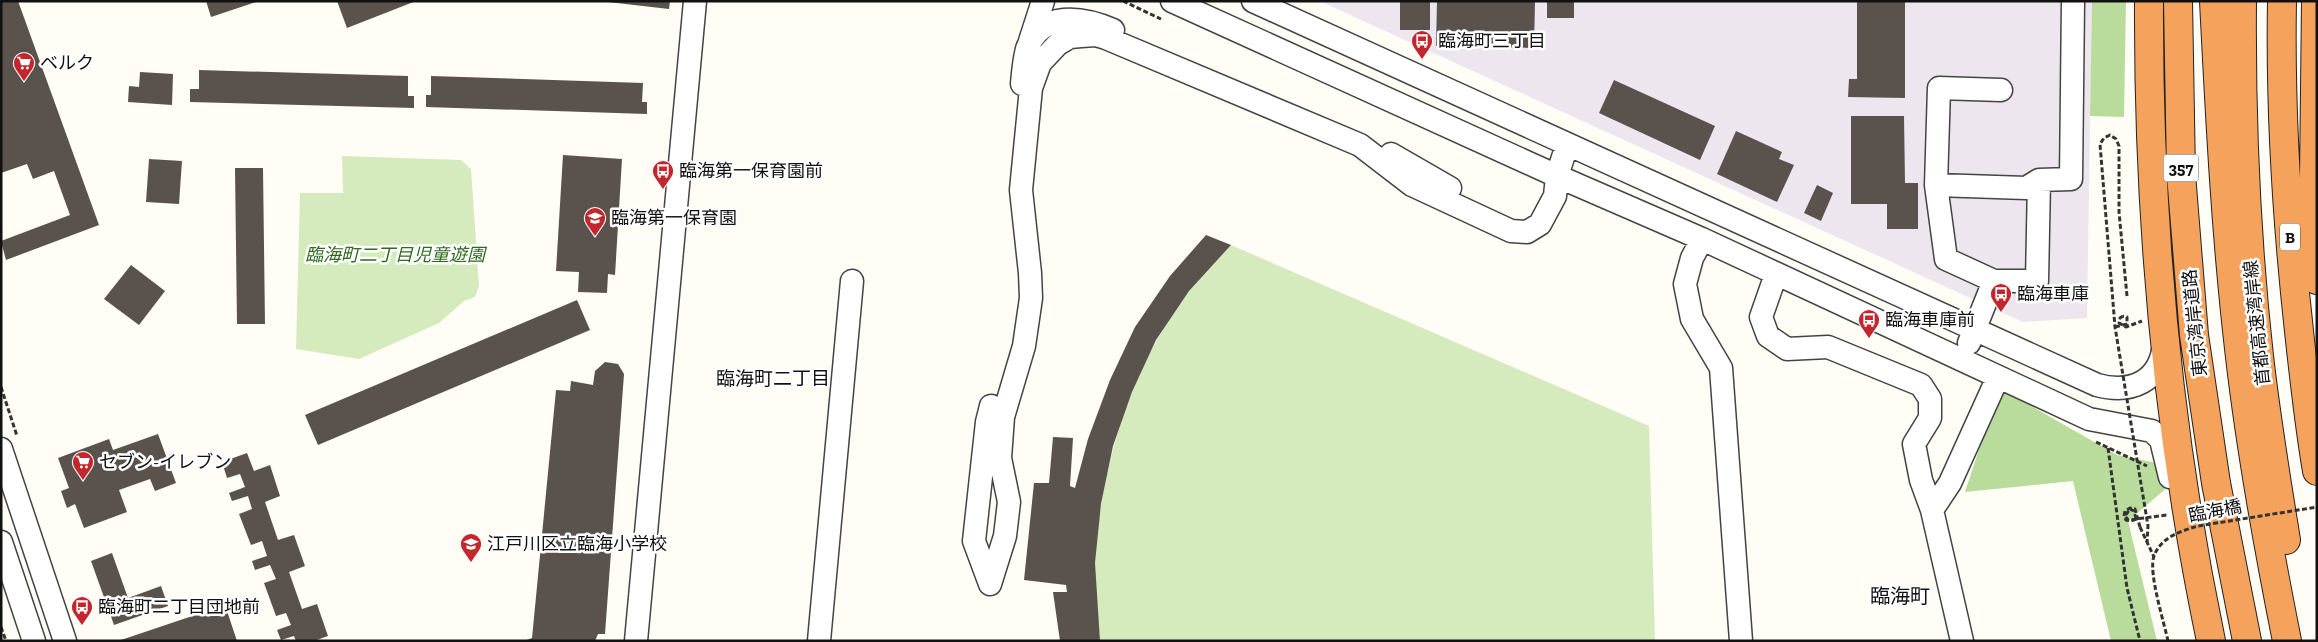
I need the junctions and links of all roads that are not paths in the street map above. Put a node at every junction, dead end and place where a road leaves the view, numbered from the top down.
1 (695, 1) edge
2 (1043, 1) edge
3 (1254, 1) edge
4 (2072, 1) edge
5 (2149, 1) edge
6 (2178, 1) edge
7 (2214, 1) edge
8 (2222, 1) edge
9 (2242, 1) edge
10 (2282, 1) edge
11 (2316, 1) edge
12 (1276, 7) edge
13 (1168, 11) edge
14 (1249, 38) junction
15 (1028, 49) junction
16 (2001, 90) dead end
17 (1567, 145) junction
18 (1557, 176) junction
19 (2039, 180) junction
20 (1936, 185) junction
21 (1702, 239) junction
22 (1776, 274) junction
23 (2317, 280) edge
24 (852, 281) dead end
25 (1994, 281) junction
26 (2317, 309) edge
27 (2154, 327) junction
28 (1975, 330) junction
29 (2028, 354) junction
30 (2259, 356) junction
31 (2317, 357) edge
32 (1962, 360) junction
33 (2006, 381) junction
34 (1, 449) edge
35 (2317, 470) edge
36 (1932, 510) junction
37 (1, 542) edge
38 (2200, 586) junction
39 (34, 641) edge
40 (65, 641) edge
41 (636, 641) edge
42 (819, 641) edge
43 (1741, 641) edge
44 (1962, 641) edge
45 (2212, 641) edge
46 (2246, 641) edge
47 (2286, 641) edge
48 (2306, 641) edge

1 - 41 street
2 - 15 street
3 - 12 street
3 - 14 street
4 - 19 street
5 - 27 highway
6 - 46 highway, 東京湾岸道路 / 357
7 - 47 highway
8 - 30 highway
9 - 30 highway, 首都高速湾岸線
10 - 35 highway, B
11 - 23 highway
12 - 14 street
12 - 17 street
13 - 14 street
14 - 18 street
15 - 18 street
15 - 18 street
16 - 20 street
17 - 18 street
17 - 28 street
18 - 21 street
19 - 20 street
19 - 25 street
20 - 25 street
21 - 22 street
21 - 43 street
22 - 32 street
22 - 36 street
24 - 42 street
25 - 28 street
26 - 31 highway
27 - 29 street
27 - 38 highway
28 - 29 street
28 - 32 street
29 - 33 street
30 - 48 highway, 首都高速湾岸線
32 - 33 street
33 - 36 street
33 - 38 street
34 - 40 street
36 - 44 street
37 - 39 street
38 - 45 highway

